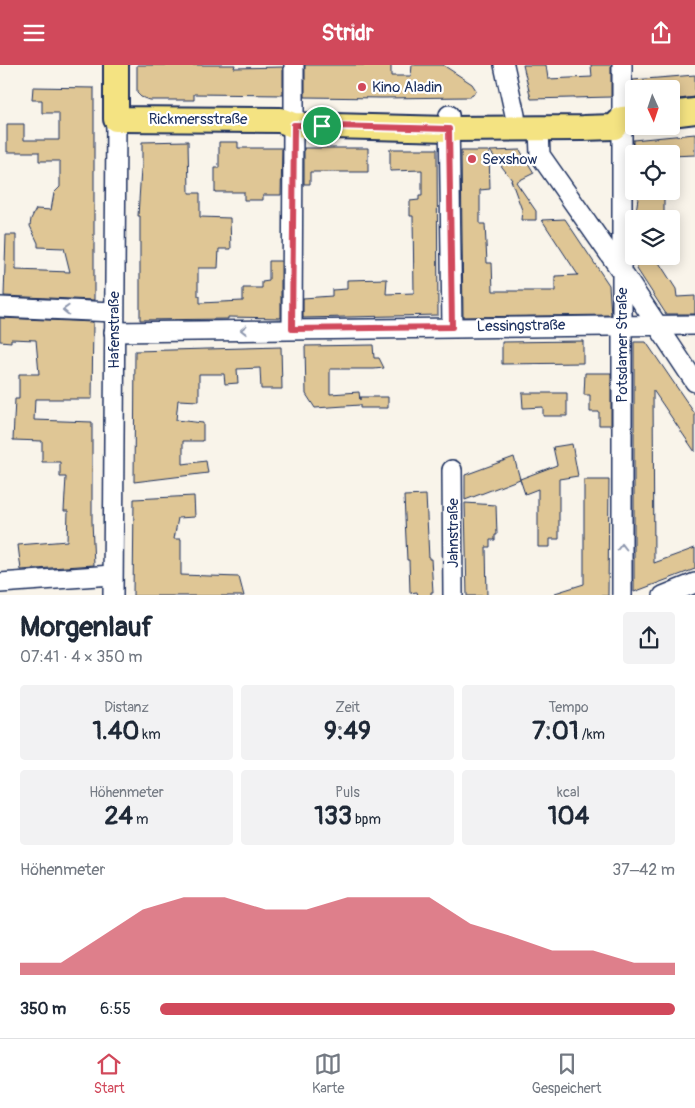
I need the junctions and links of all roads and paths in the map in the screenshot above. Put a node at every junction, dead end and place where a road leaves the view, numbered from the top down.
1 (116, 65) edge
2 (294, 65) edge
3 (504, 65) edge
4 (622, 65) edge
5 (625, 92) edge
6 (695, 111) edge
7 (680, 113) edge
8 (625, 117) edge
9 (116, 119) junction
10 (289, 120) junction
11 (449, 122) junction
12 (523, 124) junction
13 (627, 135) edge
14 (622, 272) junction
15 (0, 307) edge
16 (114, 312) junction
17 (623, 325) junction
18 (657, 325) junction
19 (695, 325) edge
20 (452, 327) junction
21 (292, 329) junction
22 (114, 332) junction
23 (695, 382) edge
24 (452, 471) dead end
25 (112, 575) junction
26 (0, 583) edge
27 (695, 583) edge
28 (112, 595) edge
29 (453, 595) edge
30 (622, 595) edge
31 (662, 595) edge

1 - 9 main road, Hafenstraße
2 - 10 street
3 - 12 street
4 - 5 street, Potsdamer Straße
6 - 7 main road
8 - 12 main road, Rickmersstraße
9 - 10 main road, Rickmersstraße
9 - 16 street, Hafenstraße
10 - 11 main road, Rickmersstraße
10 - 21 street
11 - 12 main road, Rickmersstraße
11 - 20 street
12 - 14 street
13 - 14 street, Potsdamer Straße
14 - 17 street, Potsdamer Straße
14 - 18 street
16 -> 15 street
16 - 22 street, Hafenstraße
17 - 18 street, Lessingstraße
17 - 20 street, Lessingstraße
30 -> 17 street, Potsdamer Straße
18 - 19 street, Lessingstraße
18 - 23 street
20 - 21 street, Lessingstraße
21 -> 22 street, Lessingstraße
22 - 25 street, Hafenstraße
24 - 29 street, Jahnstraße
25 - 26 street
25 - 28 street, Hafenstraße
27 - 31 street

